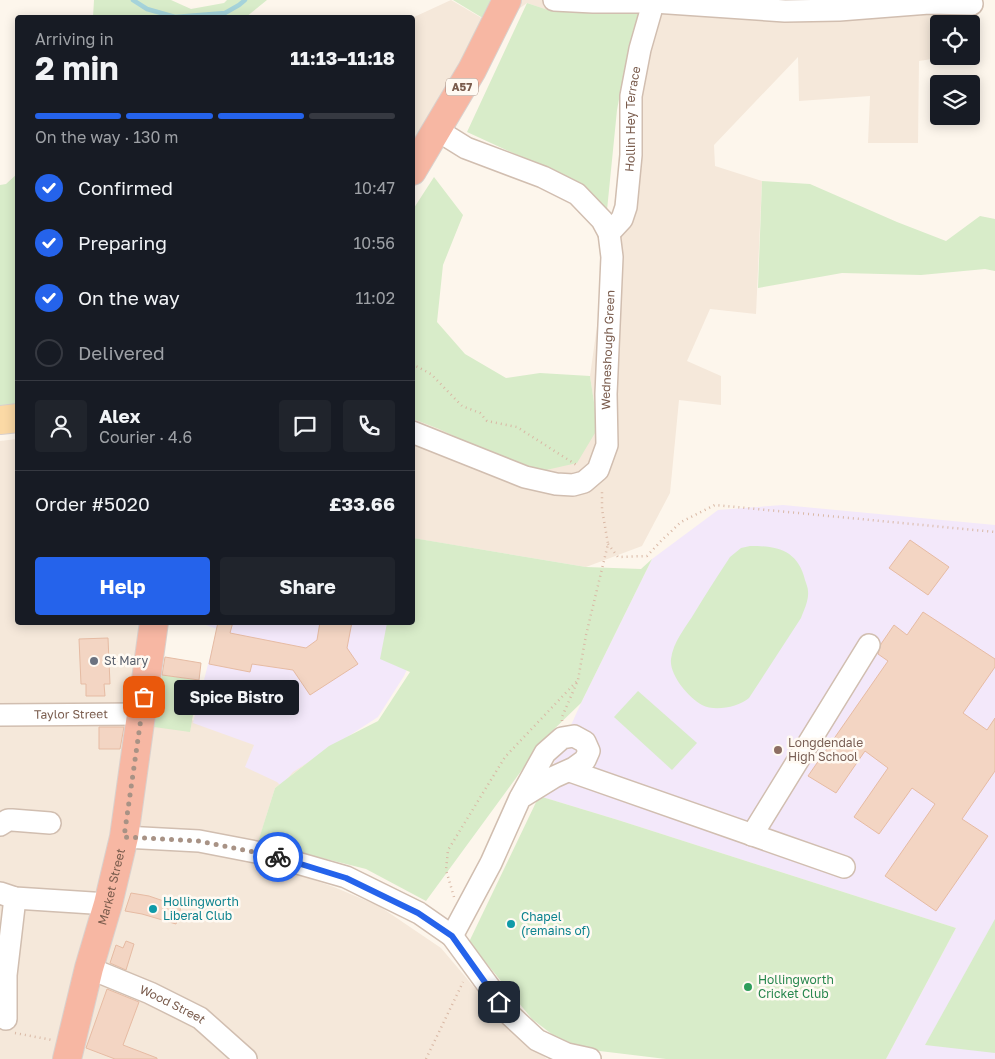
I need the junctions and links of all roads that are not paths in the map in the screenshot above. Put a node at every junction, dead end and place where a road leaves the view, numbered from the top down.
1 (507, 0) edge
2 (554, 0) edge
3 (654, 1) edge
4 (972, 4) dead end
5 (437, 130) junction
6 (415, 166) edge
7 (608, 233) junction
8 (15, 418) edge
9 (0, 420) edge
10 (415, 433) edge
11 (154, 625) edge
12 (869, 645) dead end
13 (142, 714) junction
14 (0, 715) edge
15 (570, 770) junction
16 (520, 798) junction
17 (50, 822) dead end
18 (0, 825) edge
19 (752, 835) junction
20 (124, 837) junction
21 (844, 867) dead end
22 (7, 896) edge
23 (108, 904) junction
24 (456, 928) junction
25 (89, 968) junction
26 (7, 1025) road end
27 (69, 1051) edge
28 (246, 1059) edge
29 (590, 1059) edge

1 - 5 highway, A57
2 - 3 street
3 - 4 street
3 - 7 street, Hollin Hey Terrace
5 - 6 highway, A57
5 - 7 street, Wedneshough Green
7 - 10 street, Wedneshough Green
8 - 9 main road
11 - 13 highway, Market Street
12 - 19 street
13 - 14 street, Taylor Street
13 - 20 highway, Market Street
15 - 16 street
15 - 16 street
15 - 19 street
16 - 24 street
17 - 18 street
19 - 21 street
20 - 23 highway, Market Street
20 - 24 street
22 - 23 street
22 - 26 street
23 - 25 highway, Market Street
24 - 29 street
25 - 27 highway, Market Street
25 - 28 street, Wood Street

